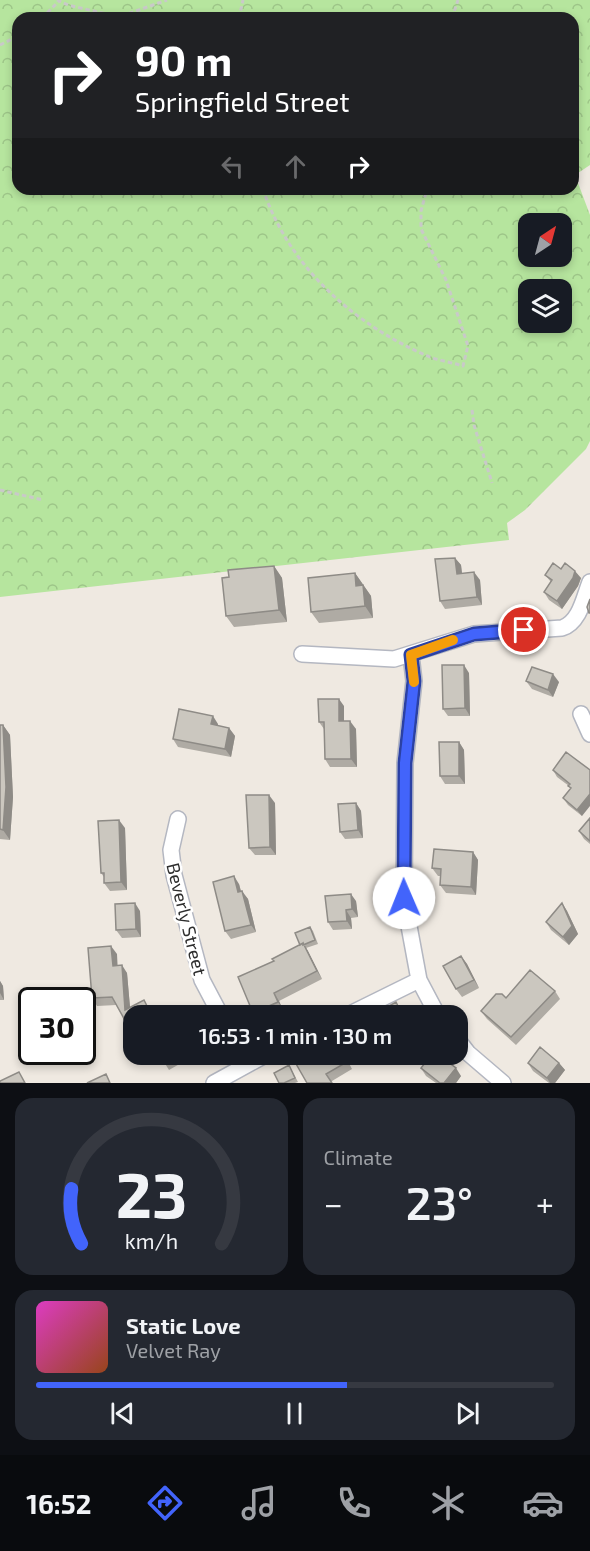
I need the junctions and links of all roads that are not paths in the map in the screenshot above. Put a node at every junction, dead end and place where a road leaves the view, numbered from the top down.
1 (590, 582) edge
2 (302, 654) dead end
3 (411, 655) junction
4 (581, 714) dead end
5 (590, 734) edge
6 (178, 819) dead end
7 (419, 980) junction
8 (215, 1005) edge
9 (368, 1005) edge
10 (432, 1005) edge
11 (468, 1053) edge
12 (239, 1065) edge
13 (214, 1083) edge
14 (503, 1083) edge

1 - 3 street
2 - 3 street
3 - 7 street
4 - 5 street
6 - 8 street, Beverly Street
7 - 9 street
7 - 10 street
11 - 14 street
12 - 13 street

